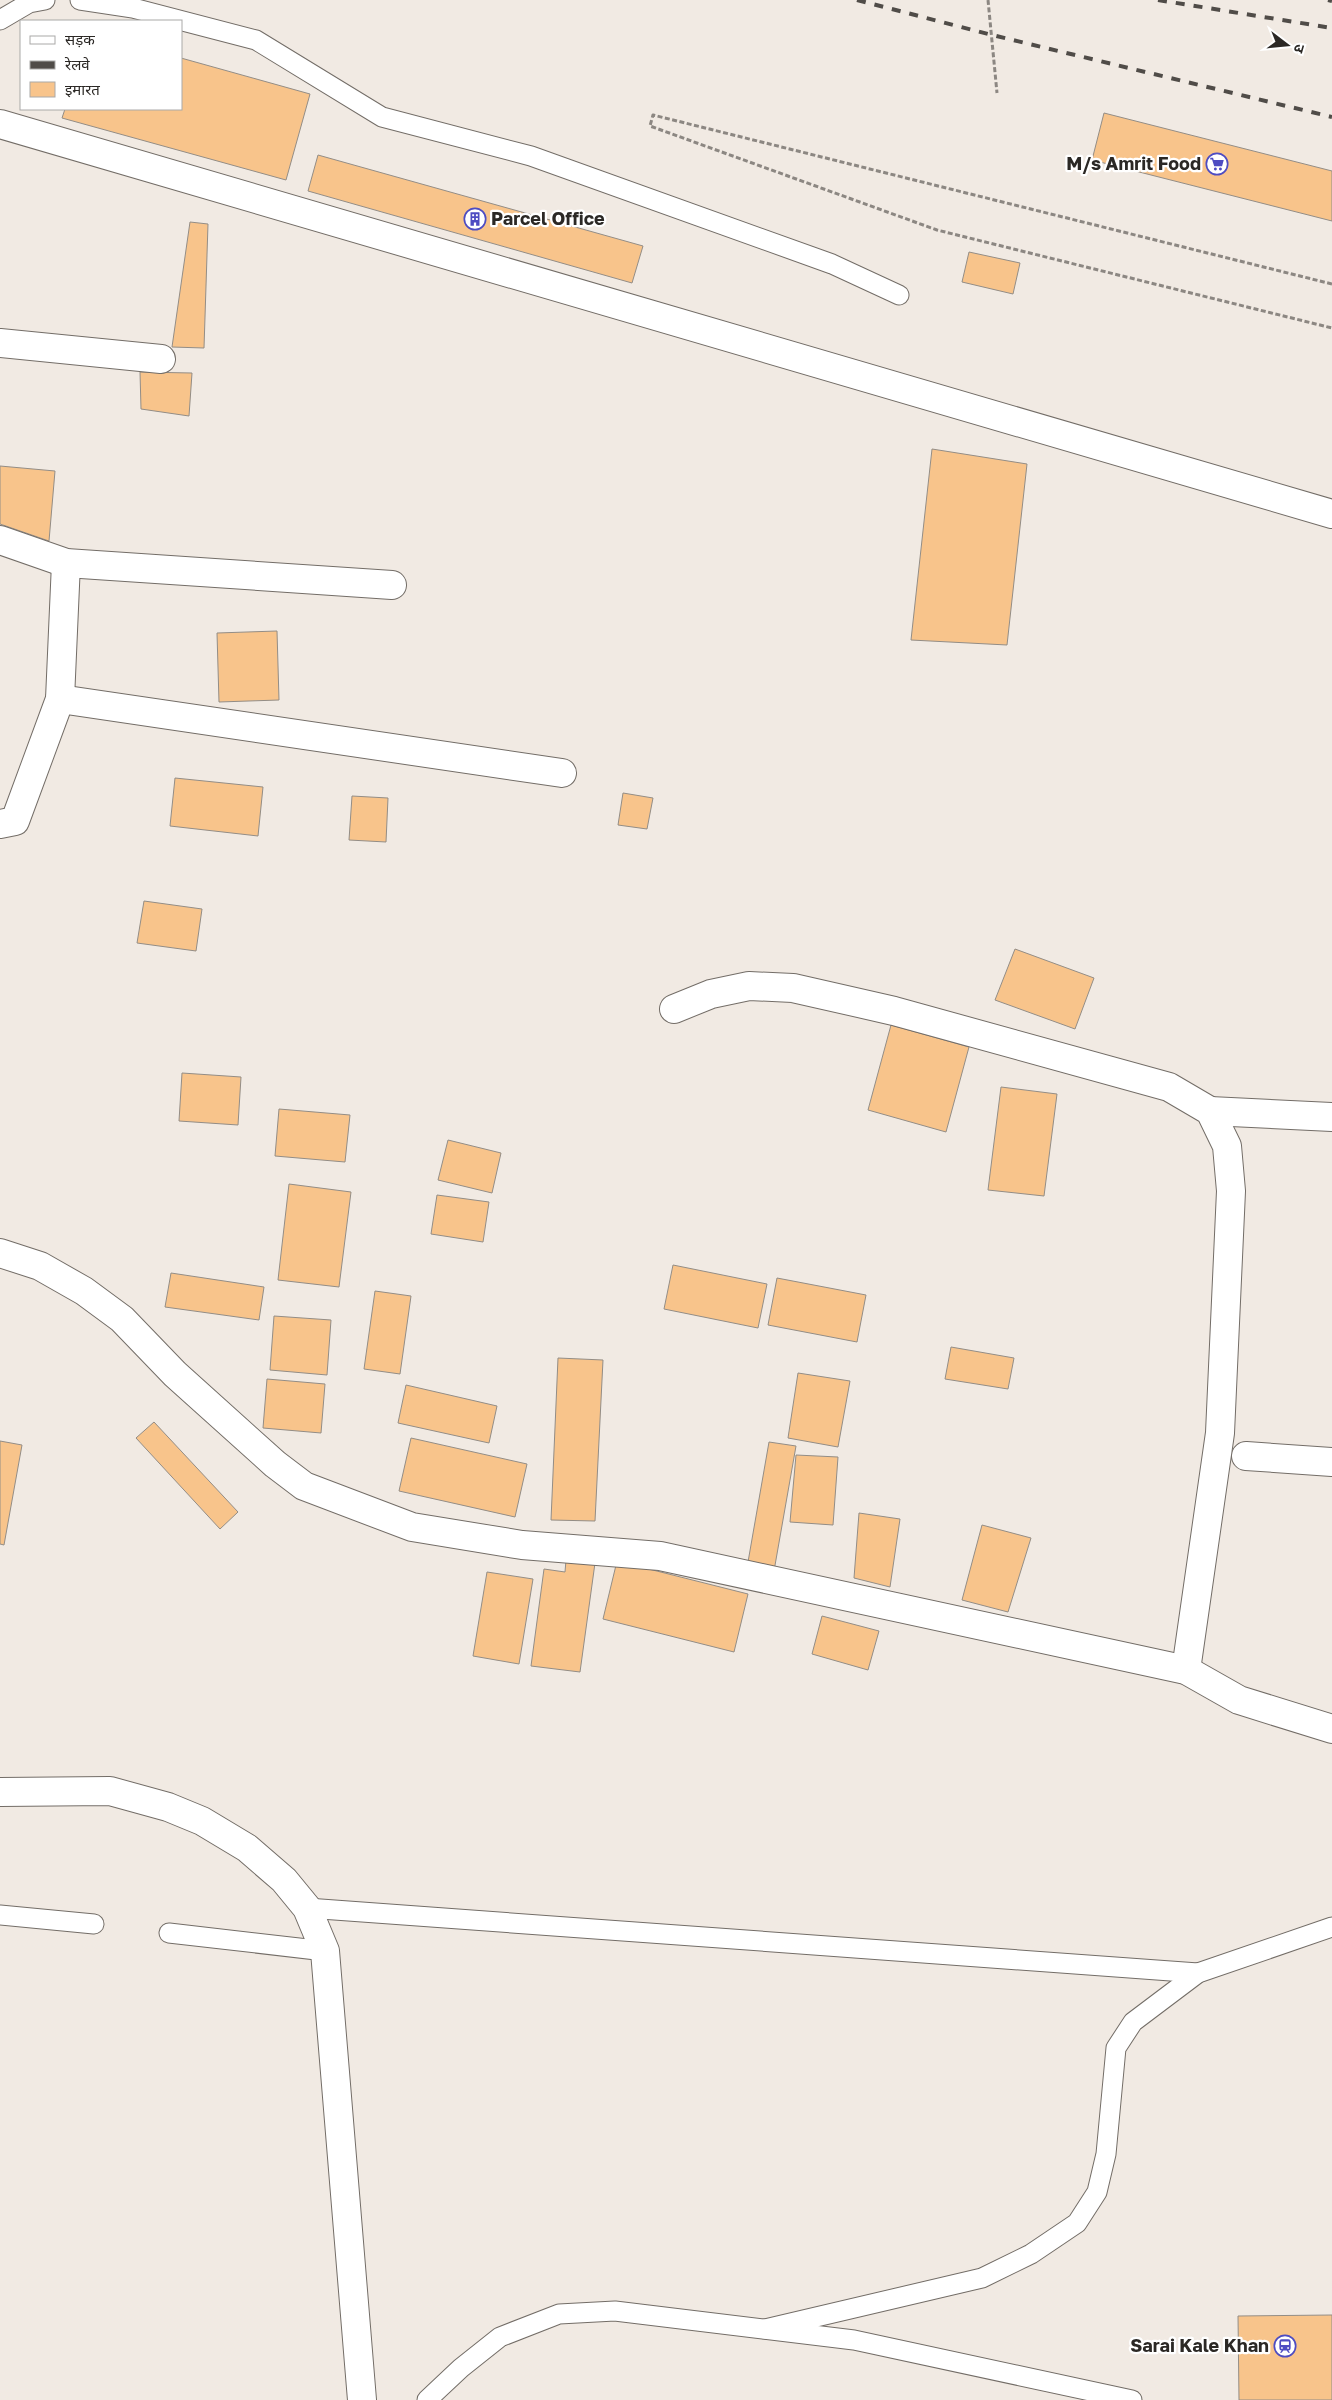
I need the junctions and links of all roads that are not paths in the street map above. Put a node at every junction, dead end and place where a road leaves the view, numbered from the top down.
1 (45, 0) edge
2 (80, 0) edge
3 (0, 20) edge
4 (179, 20) edge
5 (182, 21) edge
6 (0, 124) edge
7 (899, 295) dead end
8 (0, 343) edge
9 (161, 359) dead end
10 (1332, 514) edge
11 (0, 540) edge
12 (66, 563) junction
13 (392, 585) dead end
14 (60, 699) junction
15 (562, 773) dead end
16 (0, 824) edge
17 (674, 1009) dead end
18 (1210, 1111) junction
19 (1332, 1117) edge
20 (0, 1253) edge
21 (1246, 1456) dead end
22 (1332, 1462) edge
23 (1186, 1670) junction
24 (1332, 1729) edge
25 (0, 1792) edge
26 (307, 1908) junction
27 (0, 1915) edge
28 (94, 1924) dead end
29 (1332, 1928) edge
30 (169, 1933) dead end
31 (325, 1951) junction
32 (1198, 1973) junction
33 (765, 2330) junction
34 (362, 2400) edge
35 (427, 2400) edge
36 (1132, 2400) edge

1 - 3 lane
2 - 4 lane
5 - 7 lane
6 - 10 street
8 - 9 street
11 - 12 street
12 - 13 street
12 - 14 street
14 - 15 street
14 - 16 street
17 - 18 street
18 - 19 street
18 - 23 street
20 - 23 street
21 - 22 street
23 - 24 street
25 - 26 street
26 - 31 street
26 - 32 lane
27 - 28 lane
29 - 32 lane
30 - 31 lane
31 - 34 street
32 - 33 lane
33 - 35 lane
33 - 36 lane

